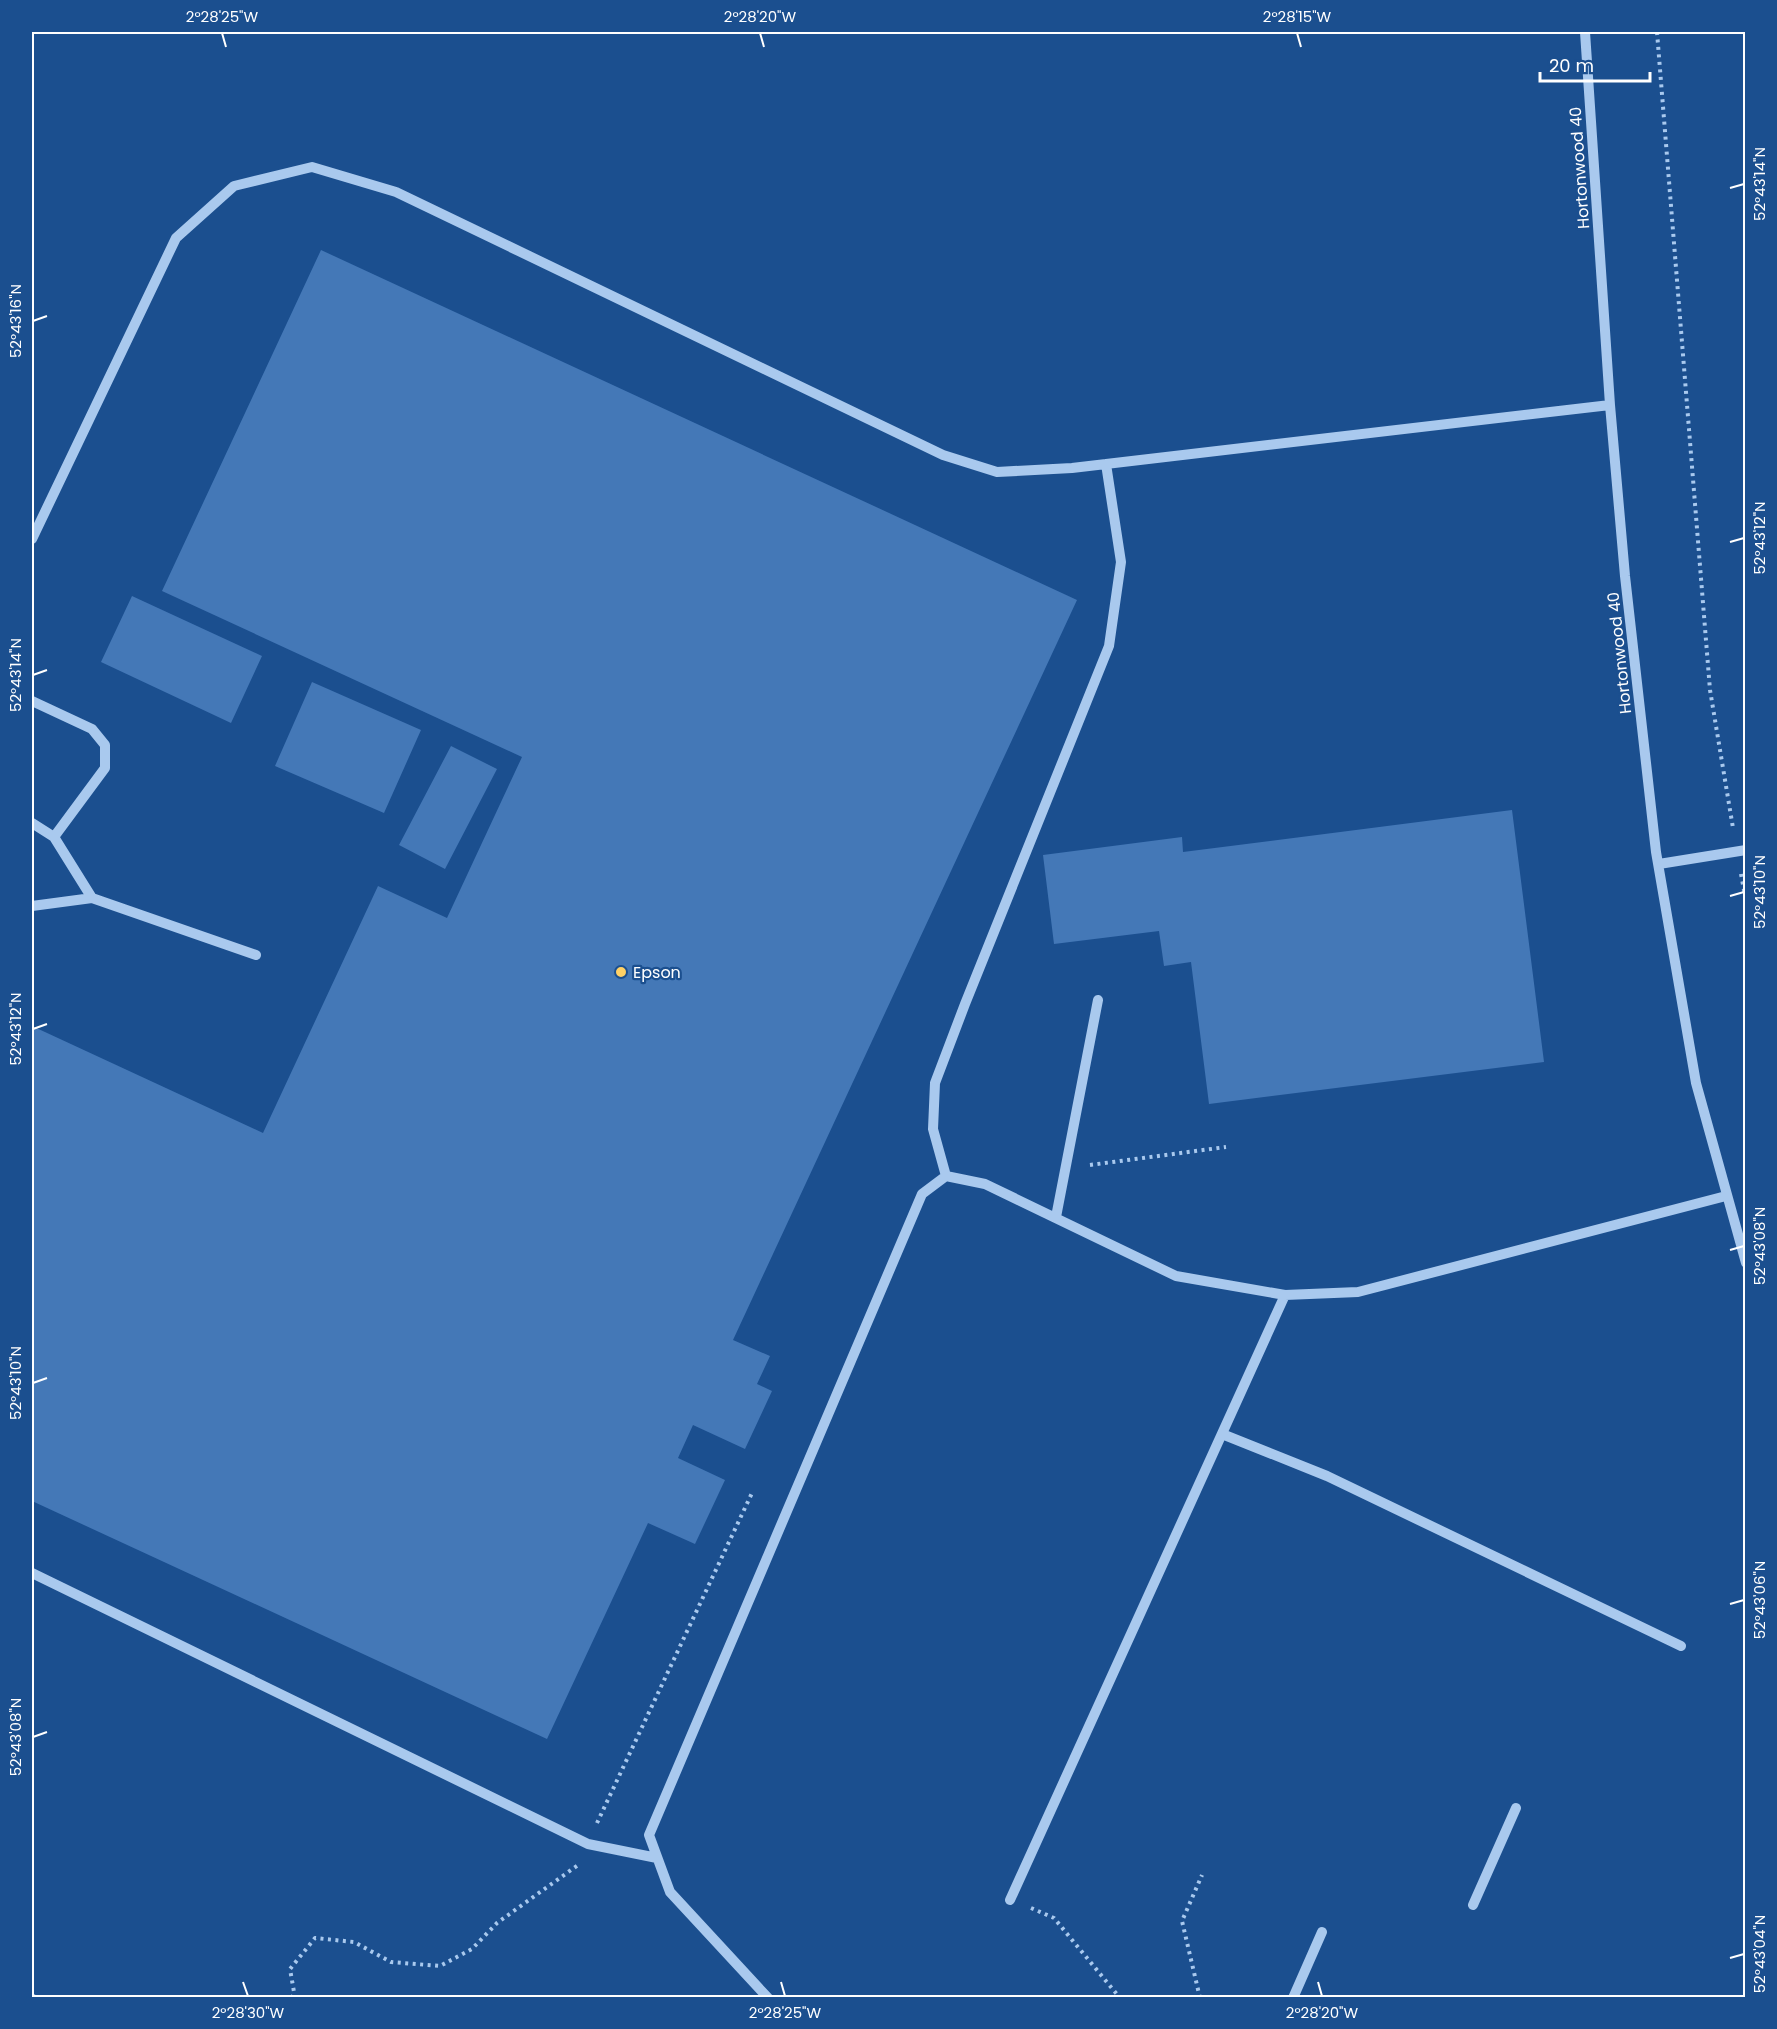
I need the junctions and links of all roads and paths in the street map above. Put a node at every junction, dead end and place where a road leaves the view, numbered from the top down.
1 (1585, 32) edge
2 (1657, 32) edge
3 (1610, 405) junction
4 (1106, 464) junction
5 (32, 539) edge
6 (32, 701) edge
7 (32, 823) edge
8 (54, 837) junction
9 (1741, 851) edge
10 (1659, 864) junction
11 (92, 898) junction
12 (1746, 901) edge
13 (32, 906) edge
14 (256, 955) dead end
15 (1098, 1000) dead end
16 (1226, 1147) dead end
17 (1066, 1168) junction
18 (946, 1176) junction
19 (1726, 1196) junction
20 (1056, 1217) junction
21 (1746, 1263) edge
22 (1285, 1295) junction
23 (1222, 1434) junction
24 (32, 1573) edge
25 (1682, 1646) dead end
26 (1516, 1808) dead end
27 (657, 1858) junction
28 (1202, 1875) dead end
29 (1010, 1900) joint
30 (1473, 1905) dead end
31 (1322, 1932) dead end
32 (32, 1996) edge
33 (47, 1998) edge
34 (768, 1998) edge
35 (1120, 1998) edge
36 (1200, 1998) edge
37 (1293, 1998) edge

1 - 3 street, Hortonwood 40
2 - 9 path
3 - 4 street
3 - 10 street, Hortonwood 40
4 - 5 street
4 - 18 street
6 - 8 street
7 - 8 street
8 - 11 street
9 - 10 street
9 - 12 path
10 - 19 street, Hortonwood 40
11 - 13 street
11 - 14 street
15 - 17 street
16 - 17 path
17 - 20 street
18 - 20 street
18 - 27 street
19 - 21 street, Hortonwood 40
19 - 22 street
20 - 22 street
22 - 23 street
23 - 25 street
23 - 29 street
24 - 27 street
26 - 30 street
27 - 34 street
28 - 36 path
29 - 35 path
31 - 37 street
32 - 33 path

